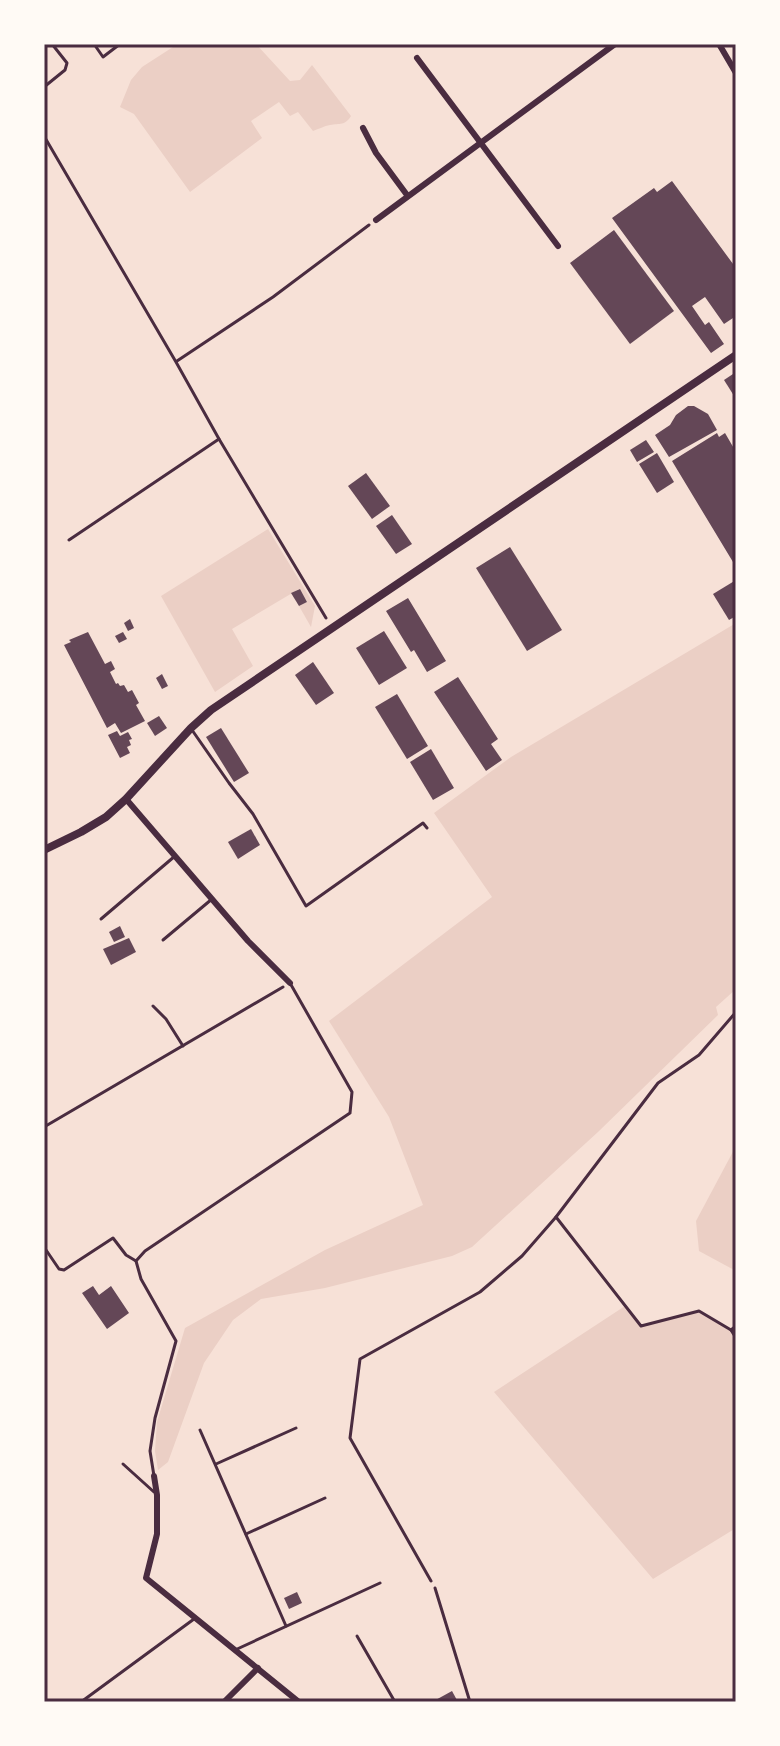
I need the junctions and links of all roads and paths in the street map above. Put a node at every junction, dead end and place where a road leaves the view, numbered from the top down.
1 (52, 44) edge
2 (94, 44) edge
3 (120, 44) edge
4 (615, 44) edge
5 (719, 44) edge
6 (417, 58) dead end
7 (736, 73) edge
8 (44, 87) edge
9 (363, 128) dead end
10 (44, 136) edge
11 (480, 142) junction
12 (46, 143) edge
13 (407, 195) junction
14 (376, 220) joint
15 (558, 246) dead end
16 (736, 355) edge
17 (176, 362) junction
18 (219, 439) junction
19 (69, 540) dead end
20 (332, 628) junction
21 (191, 728) junction
22 (126, 799) junction
23 (427, 828) dead end
24 (44, 850) edge
25 (175, 856) junction
26 (212, 899) junction
27 (101, 919) dead end
28 (163, 940) dead end
29 (290, 983) junction
30 (153, 1006) dead end
31 (736, 1012) edge
32 (183, 1046) junction
33 (44, 1127) edge
34 (556, 1217) junction
35 (44, 1247) edge
36 (136, 1261) junction
37 (736, 1326) edge
38 (731, 1330) junction
39 (736, 1338) edge
40 (296, 1428) dead end
41 (200, 1430) dead end
42 (123, 1464) dead end
43 (216, 1464) junction
44 (154, 1476) joint
45 (157, 1495) junction
46 (325, 1498) dead end
47 (246, 1534) junction
48 (380, 1583) dead end
49 (435, 1588) joint
50 (195, 1618) junction
51 (286, 1626) junction
52 (357, 1636) dead end
53 (235, 1650) junction
54 (258, 1668) junction
55 (81, 1702) edge
56 (224, 1702) edge
57 (299, 1702) edge
58 (395, 1702) edge
59 (470, 1702) edge

1 - 8 path
2 - 3 path
4 - 11 street
5 - 7 street
6 - 11 street
9 - 13 street
10 - 12 path
11 - 13 street
11 - 15 street
12 - 17 path
13 - 14 street
14 - 17 path
16 - 20 street
17 - 18 path
18 - 19 path
18 - 20 path
20 - 21 street
21 - 22 street
21 - 23 lane
22 - 24 street
22 - 25 street
25 - 26 street
25 - 27 lane
26 - 28 lane
26 - 29 street
29 - 32 path
29 - 36 lane
30 - 32 path
31 - 34 path
32 - 33 path
34 - 38 path
34 - 49 path
35 - 36 lane
36 - 44 lane
37 - 38 path
38 - 39 path
40 - 43 lane
41 - 43 lane
42 - 45 lane
43 - 47 lane
44 - 45 street
45 - 50 street
46 - 47 lane
47 - 51 lane
48 - 51 lane
49 - 59 lane
50 - 53 street
50 - 55 lane
51 - 53 lane
52 - 58 lane
53 - 54 street
54 - 56 street
54 - 57 street

